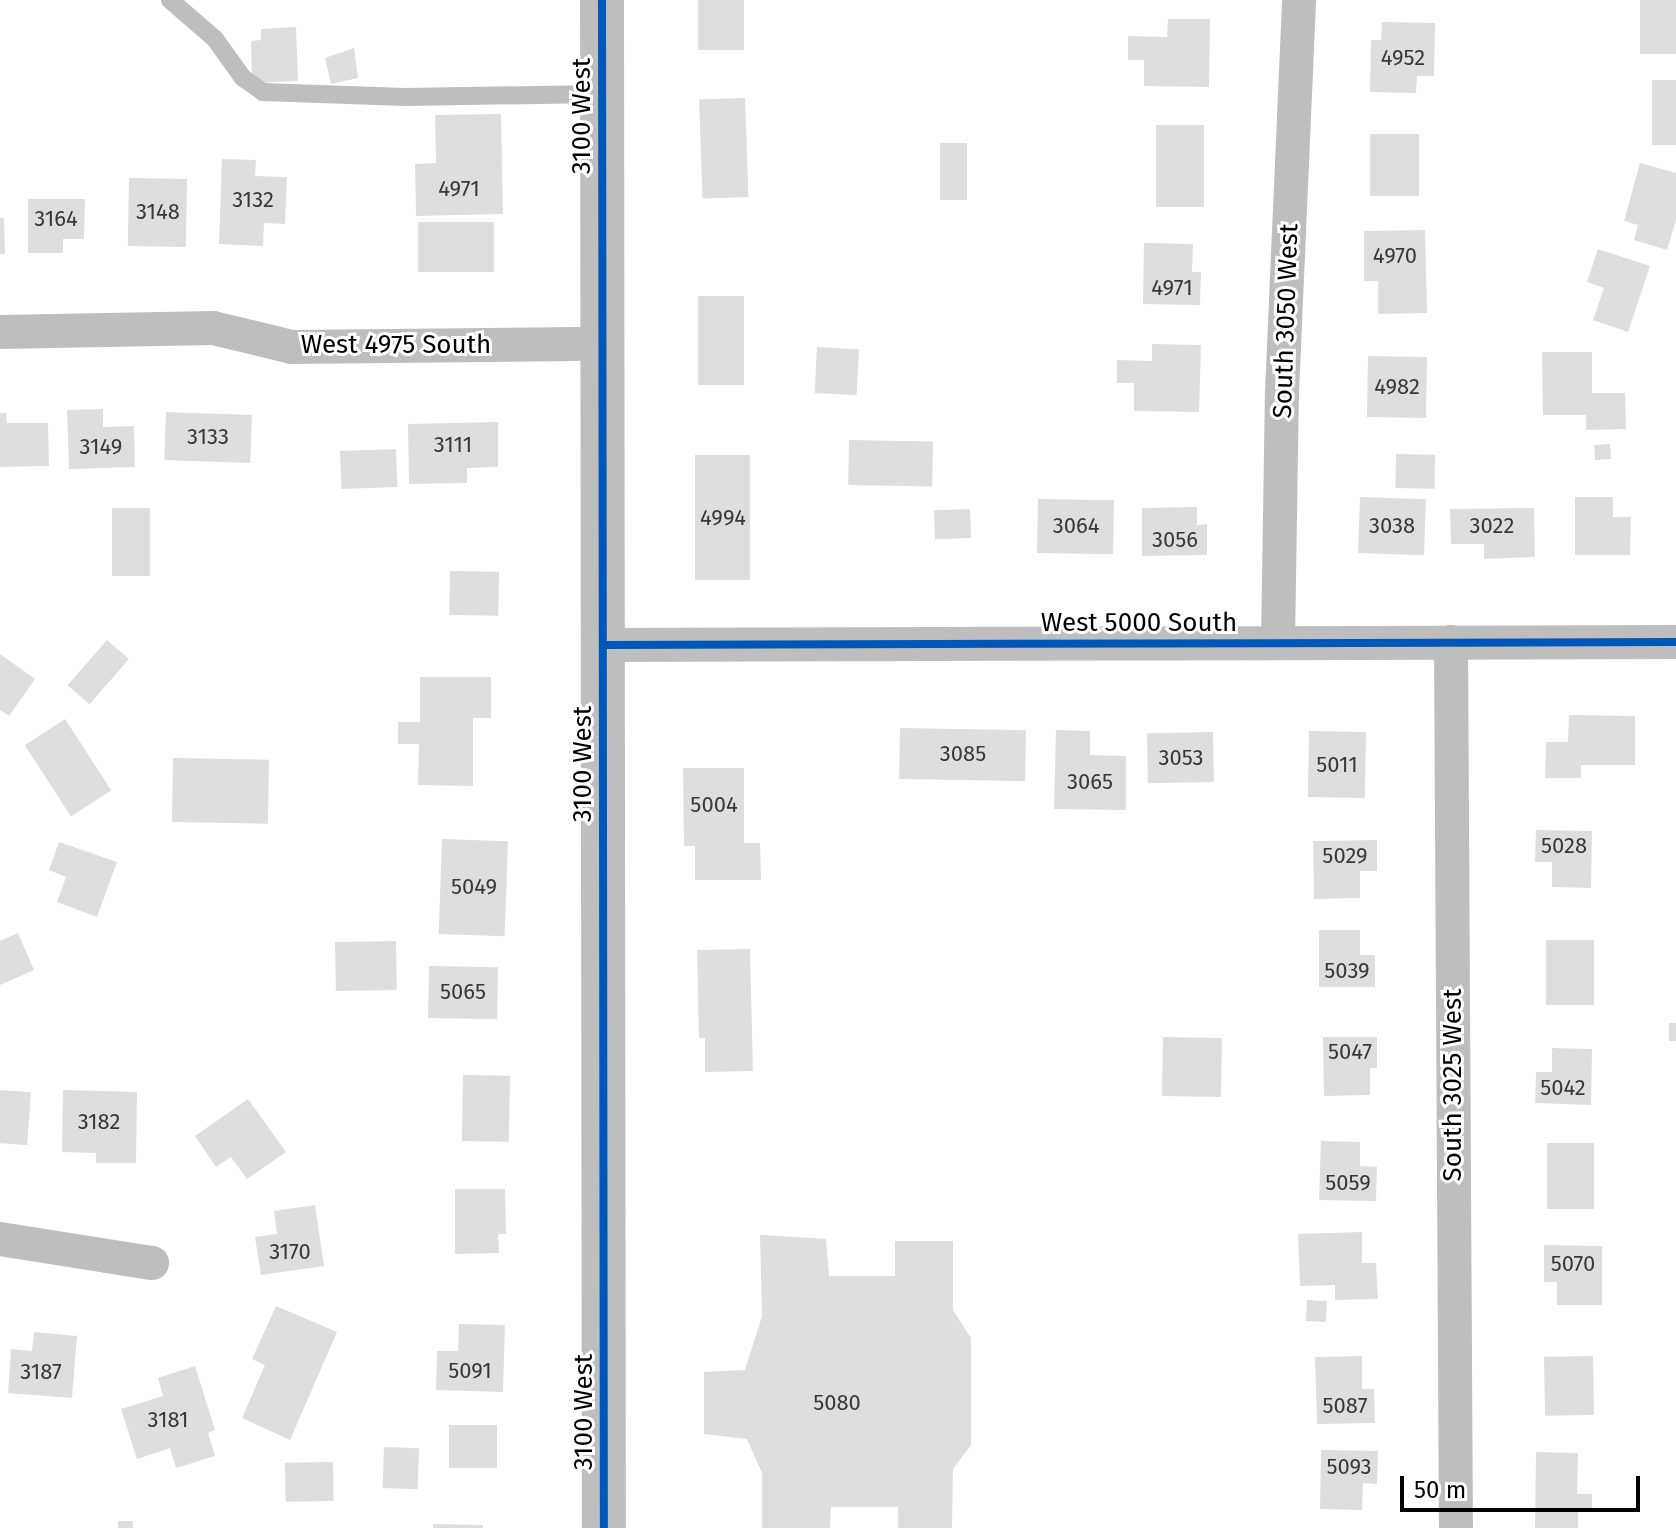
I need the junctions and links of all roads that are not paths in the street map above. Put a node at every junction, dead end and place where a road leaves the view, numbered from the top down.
1 (170, 0) edge
2 (602, 0) edge
3 (1299, 0) edge
4 (602, 94) junction
5 (0, 332) edge
6 (602, 344) junction
7 (1451, 642) junction
8 (1676, 642) edge
9 (1278, 643) junction
10 (603, 645) junction
11 (0, 1239) edge
12 (152, 1263) dead end
13 (604, 1528) edge
14 (1456, 1528) edge

1 - 4 lane
2 - 4 street, 3100 West
3 - 9 street, South 3050 West
4 - 6 street, 3100 West
5 - 6 street, West 4975 South
6 - 10 street, 3100 West
7 - 8 street, West 5000 South
7 - 9 street, West 5000 South
7 - 14 street, South 3025 West
9 - 10 street, West 5000 South
10 - 13 street, 3100 West
11 - 12 street

